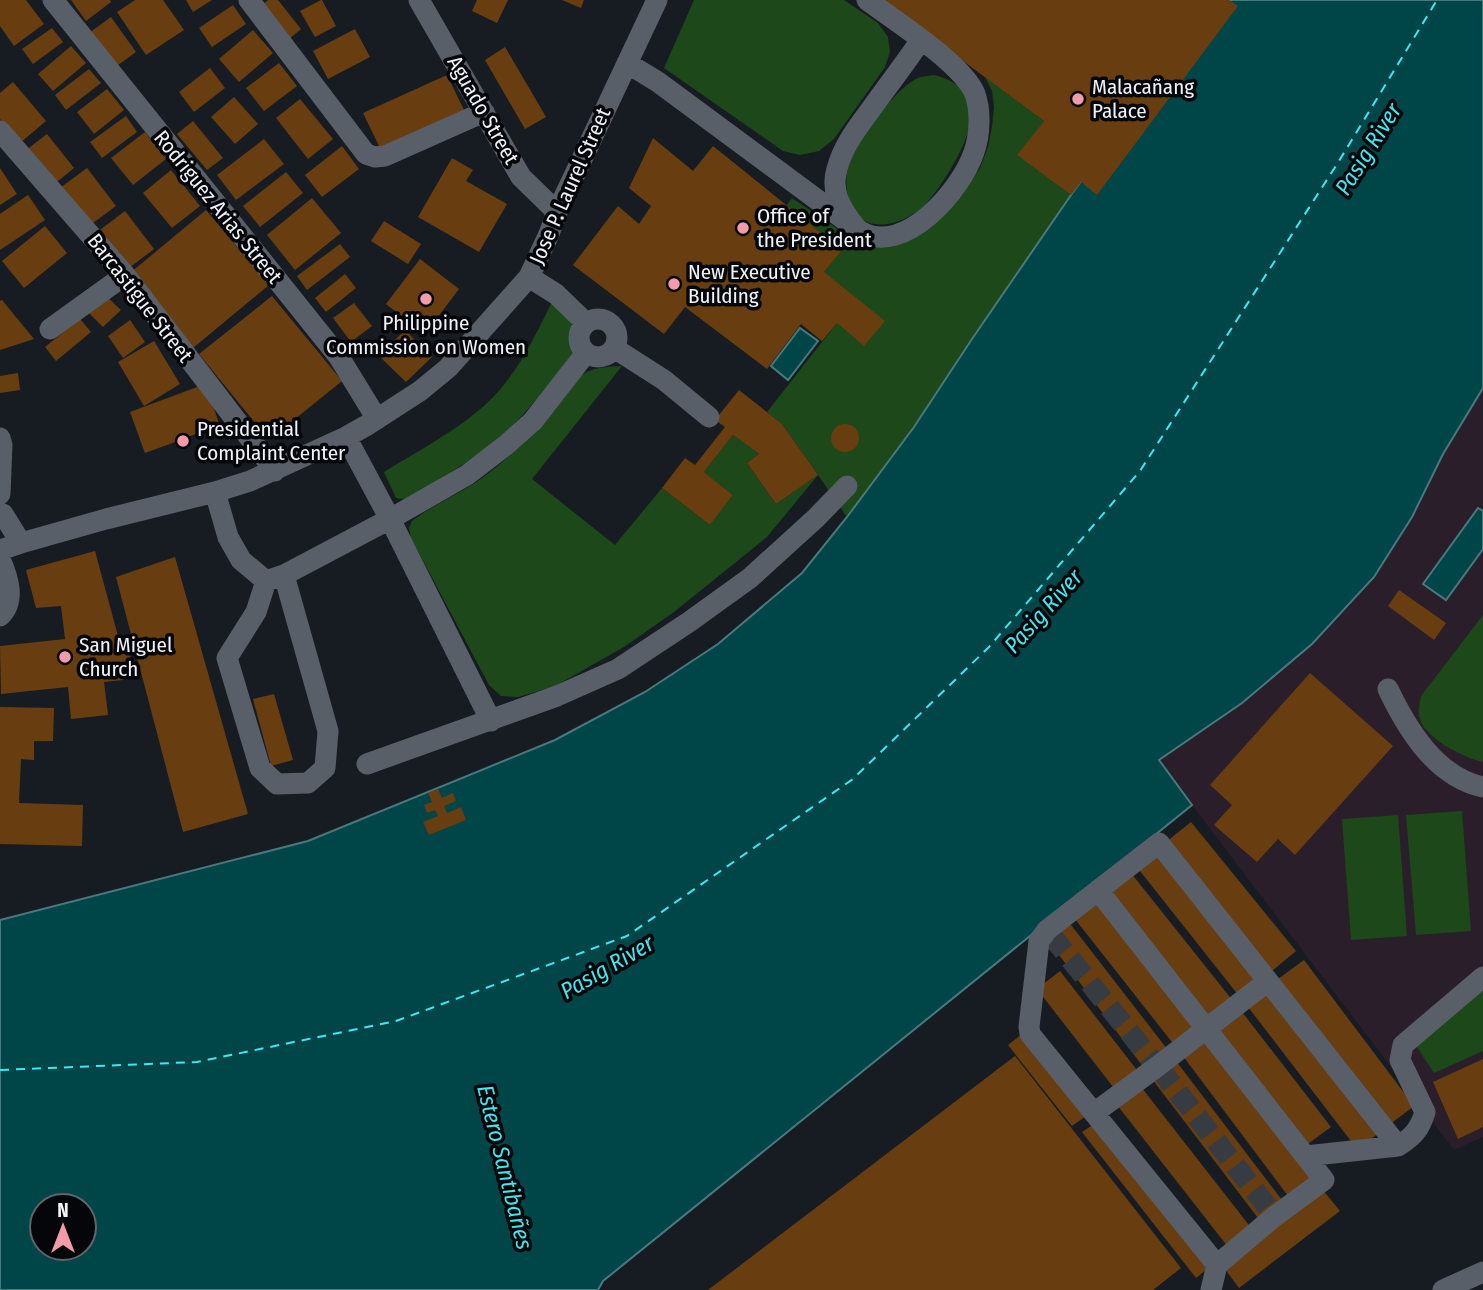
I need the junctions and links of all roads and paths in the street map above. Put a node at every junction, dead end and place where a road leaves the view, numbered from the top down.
1 (53, 0) edge
2 (249, 0) edge
3 (419, 0) edge
4 (657, 0) edge
5 (867, 0) edge
6 (921, 40) junction
7 (627, 63) junction
8 (484, 112) junction
9 (0, 131) edge
10 (556, 212) junction
11 (857, 229) junction
12 (125, 275) junction
13 (529, 277) junction
14 (586, 323) junction
15 (50, 329) dead end
16 (614, 348) junction
17 (586, 353) junction
18 (709, 417) dead end
19 (377, 419) junction
20 (346, 437) junction
21 (0, 438) edge
22 (275, 471) junction
23 (847, 486) dead end
24 (215, 492) junction
25 (0, 494) edge
26 (0, 513) edge
27 (390, 519) junction
28 (21, 542) junction
29 (0, 550) edge
30 (0, 559) edge
31 (275, 578) junction
32 (0, 616) edge
33 (1388, 689) dead end
34 (491, 721) junction
35 (367, 764) dead end
36 (1483, 787) edge
37 (1098, 890) junction
38 (1483, 977) edge
39 (1268, 981) junction
40 (1206, 1028) junction
41 (1094, 1113) junction
42 (1398, 1146) junction
43 (1306, 1156) junction
44 (1217, 1265) junction
45 (1483, 1272) edge
46 (1212, 1290) edge
47 (1443, 1290) edge

1 - 19 street, Rodriguez Arias Street
2 - 8 street
3 - 8 street, Aguado Street
4 - 7 street, Jose P. Laurel Street
5 - 6 street
6 - 11 street
6 - 11 street
7 - 10 street, Jose P. Laurel Street
7 - 11 street
8 - 10 street, Aguado Street
9 - 12 street, Barcastigue Street
10 - 13 street, Jose P. Laurel Street
12 - 15 street
12 - 22 street, Barcastigue Street
13 - 14 street
13 - 19 street, Jose P. Laurel Street
14 - 16 street
14 - 17 street
16 - 17 street
16 - 18 street
17 - 27 street
19 - 20 street, Jose P. Laurel Street
20 - 22 street, Jose P. Laurel Street
20 - 27 street
21 - 25 street
22 - 24 street, Jose P. Laurel Street
23 - 34 street
24 - 28 street, Jose P. Laurel Street
24 - 31 street
26 - 28 street
27 - 31 street
27 - 34 street
28 - 29 street, Jose P. Laurel Street
30 - 32 street
31 - 31 street
33 - 36 street
34 - 35 street
37 - 39 street
37 - 40 street
37 - 41 street
38 - 42 street
39 - 40 street
39 - 42 street
40 - 41 street
40 - 43 street
41 - 44 street
42 - 43 street
43 - 44 street
44 - 46 street
45 - 47 street

